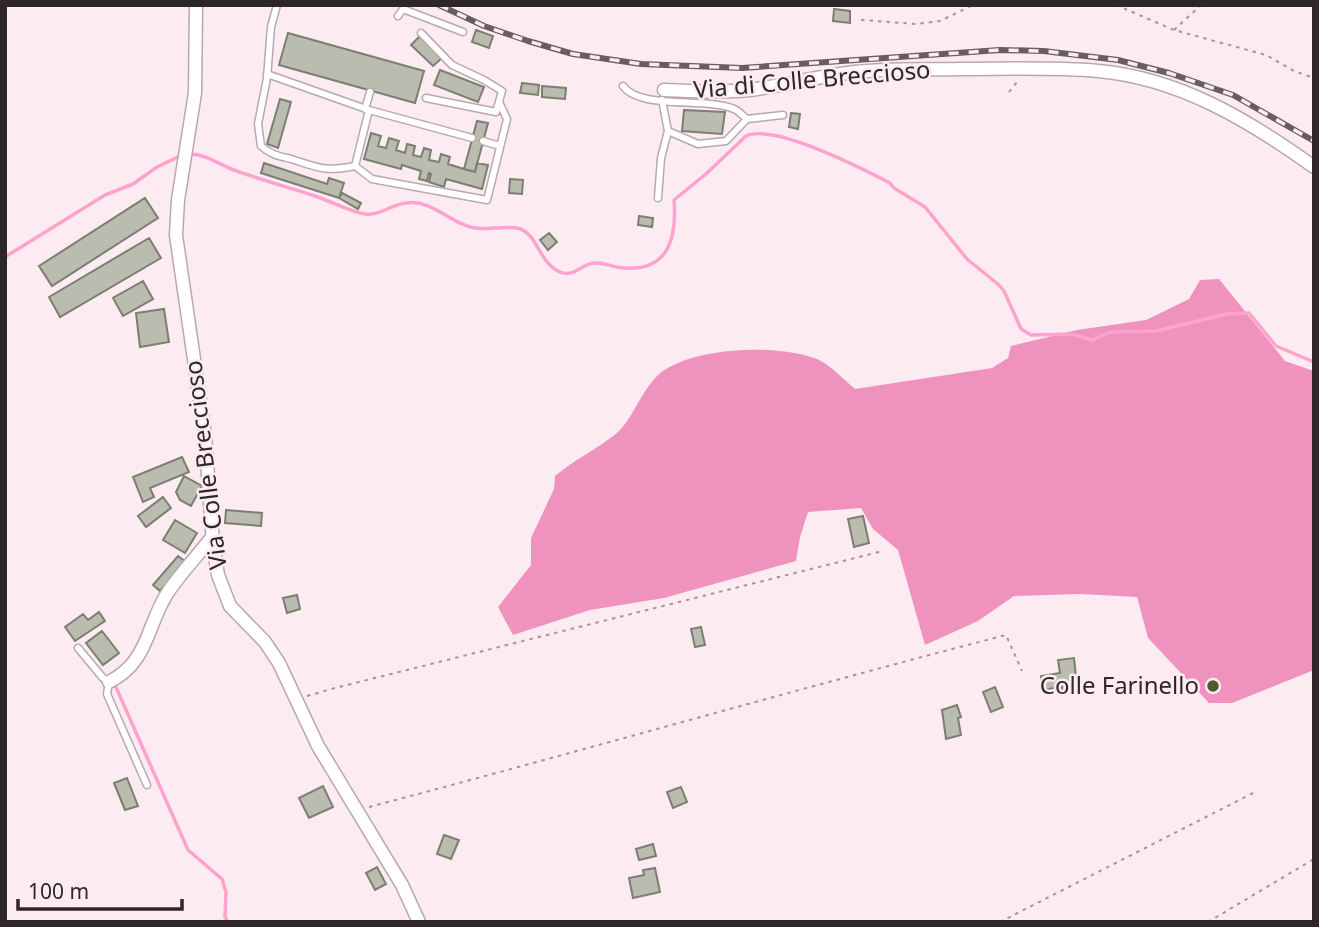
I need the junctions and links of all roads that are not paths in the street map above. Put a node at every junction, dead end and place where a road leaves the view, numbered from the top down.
1 (196, 5) edge
2 (277, 5) edge
3 (398, 16) dead end
4 (463, 32) dead end
5 (421, 33) dead end
6 (267, 74) junction
7 (623, 86) dead end
8 (370, 92) dead end
9 (663, 95) junction
10 (426, 98) dead end
11 (499, 102) junction
12 (367, 110) junction
13 (783, 115) dead end
14 (747, 119) junction
15 (668, 131) junction
16 (472, 138) dead end
17 (483, 141) dead end
18 (500, 146) junction
19 (355, 166) junction
20 (1314, 167) edge
21 (658, 198) dead end
22 (213, 536) junction
23 (78, 648) dead end
24 (109, 682) junction
25 (147, 785) dead end
26 (419, 922) edge

1 - 22 street, Via Colle Breccioso
2 - 6 lane
3 - 4 lane
5 - 11 lane
6 - 12 lane
6 - 19 lane
7 - 9 lane
8 - 12 lane
9 - 14 lane
9 - 15 lane
9 - 20 street, Via di Colle Breccioso
10 - 11 lane
11 - 18 lane
12 - 16 lane
12 - 19 lane
13 - 14 lane
14 - 15 lane
15 - 21 lane
17 - 18 lane
18 - 19 lane
22 - 24 street
22 - 26 street, Via Colle Breccioso
23 - 24 lane
24 - 25 lane

